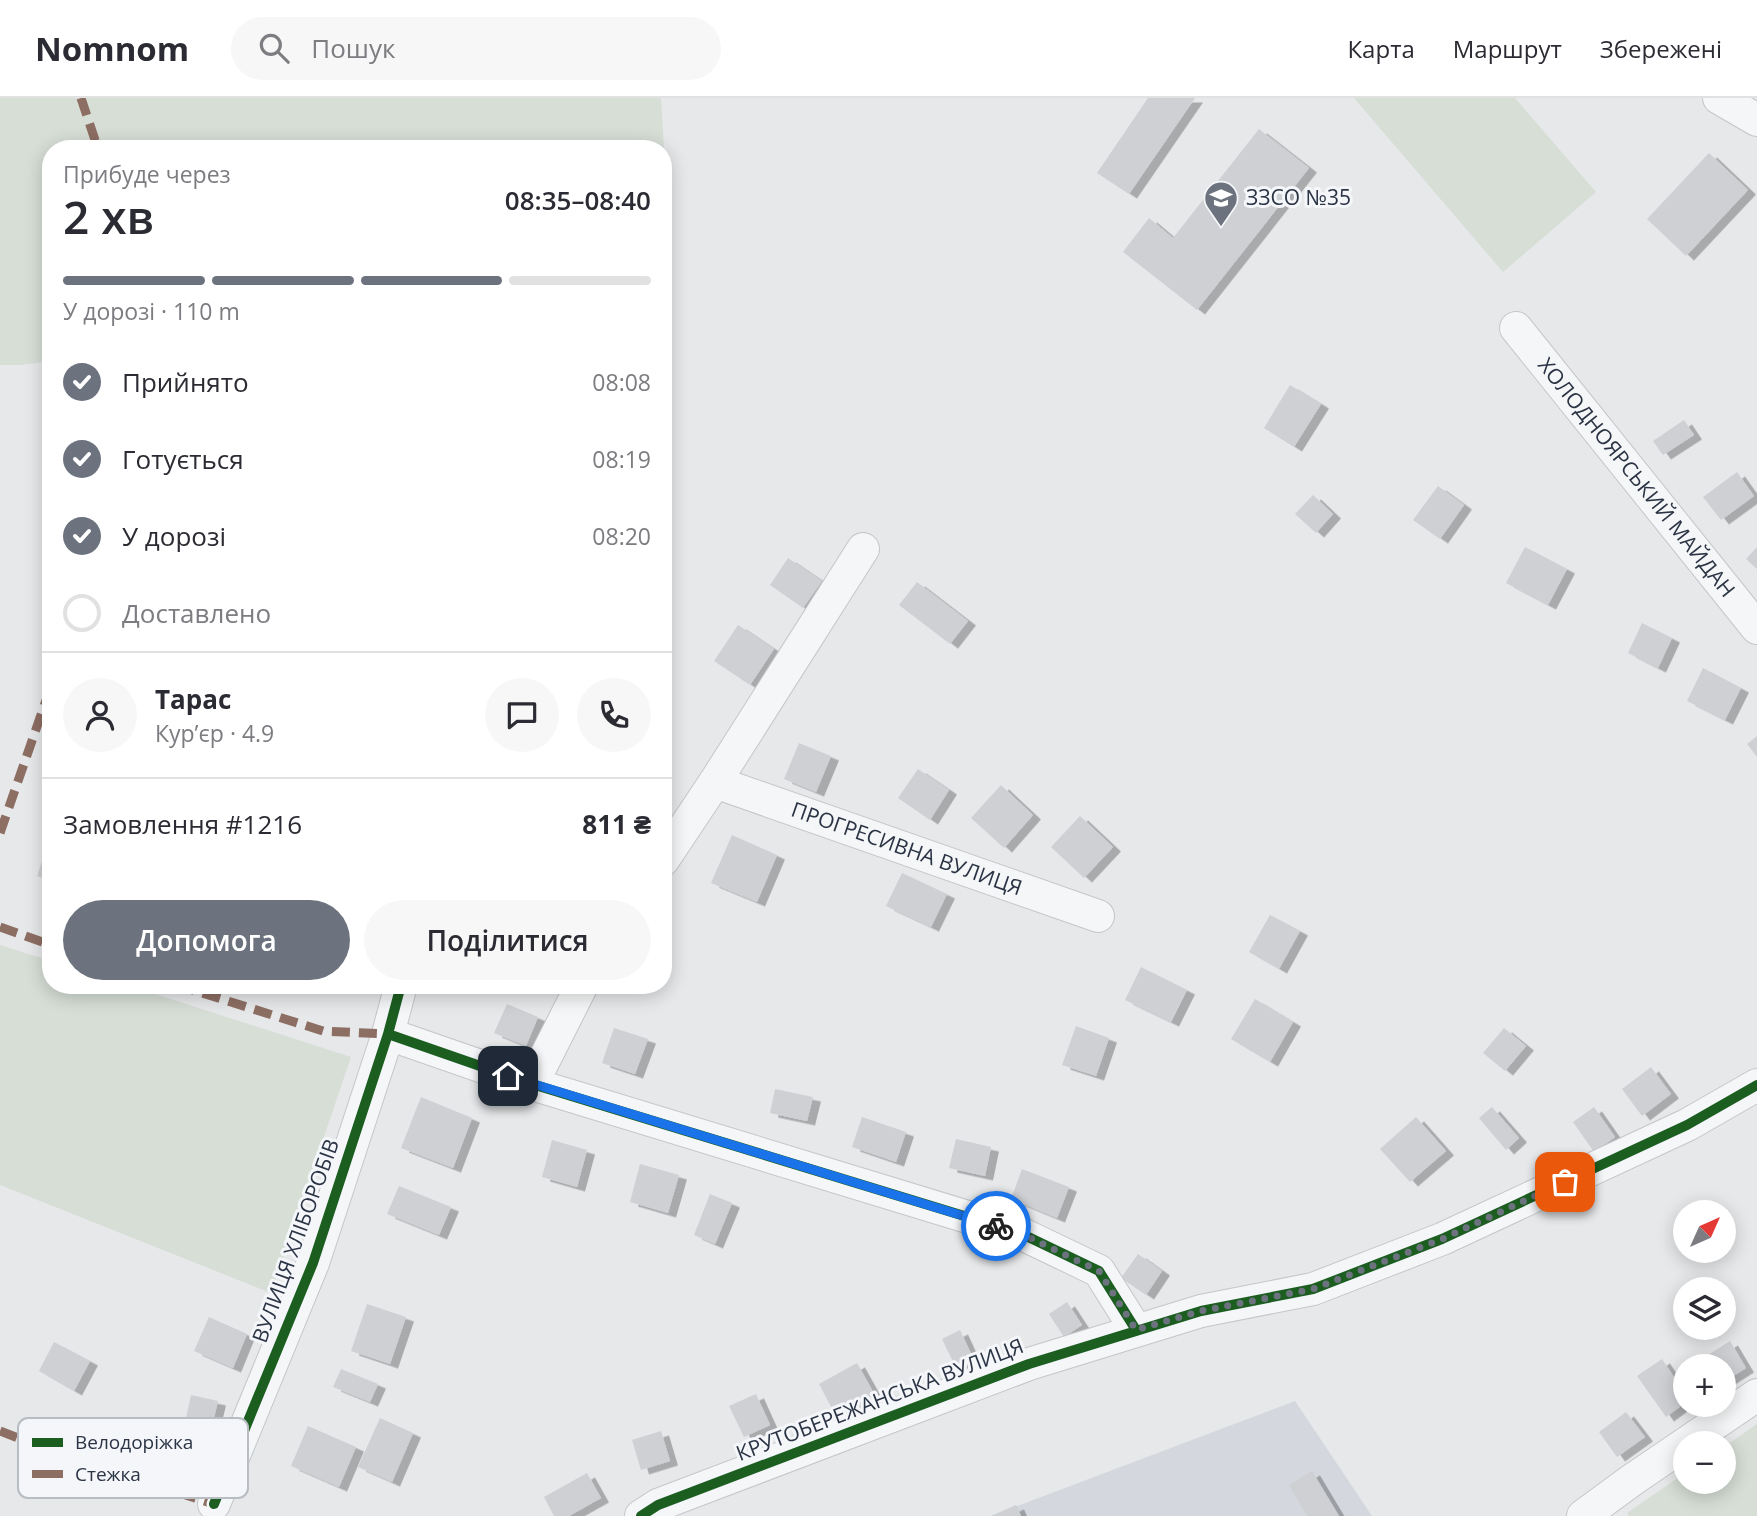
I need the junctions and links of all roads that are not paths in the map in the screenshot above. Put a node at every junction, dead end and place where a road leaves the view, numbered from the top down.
1 (1719, 98) edge
2 (1757, 120) edge
3 (1516, 328) dead end
4 (863, 549) dead end
5 (1757, 628) edge
6 (715, 782) junction
7 (672, 846) edge
8 (1098, 916) dead end
9 (399, 994) edge
10 (577, 994) edge
11 (388, 1034) junction
12 (532, 1084) junction
13 (1757, 1084) edge
14 (1136, 1330) junction
15 (1757, 1395) edge
16 (248, 1421) edge
17 (216, 1498) edge
18 (214, 1504) dead end
19 (641, 1516) edge
20 (1583, 1516) edge

1 - 2 street
3 - 5 street, ХОЛОДНОЯРСЬКИЙ МАЙДАН
4 - 6 street
6 - 7 street
6 - 8 street, ПРОГРЕСИВНА ВУЛИЦЯ
9 - 11 street, ВУЛИЦЯ ХЛІБОРОБІВ
10 - 12 street
11 - 12 street
11 - 16 street, ВУЛИЦЯ ХЛІБОРОБІВ
12 - 14 street
13 - 14 street, КРУТОБЕРЕЖАНСЬКА ВУЛИЦЯ
14 - 19 street, КРУТОБЕРЕЖАНСЬКА ВУЛИЦЯ
15 - 20 street
17 - 18 street, ВУЛИЦЯ ХЛІБОРОБІВ

